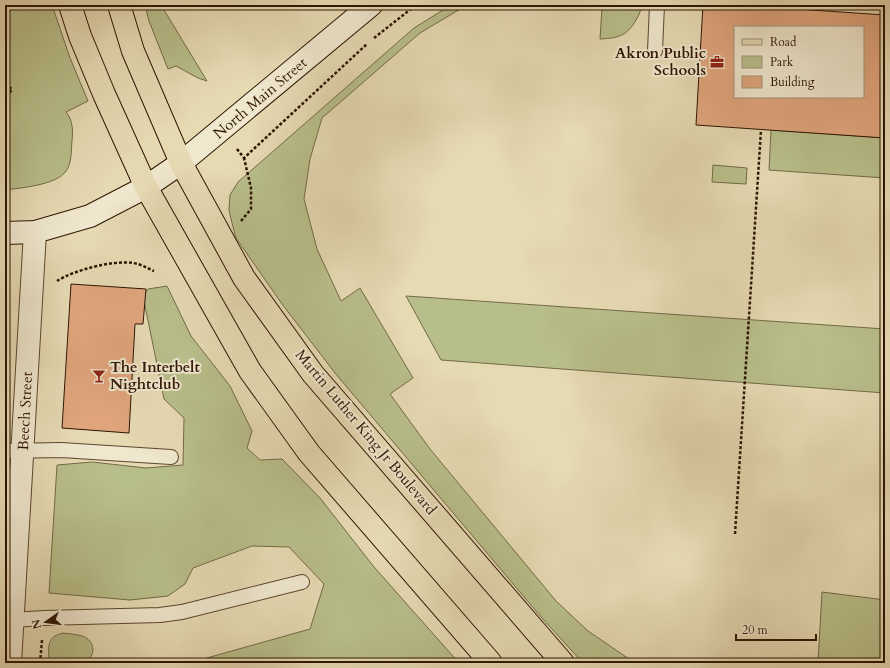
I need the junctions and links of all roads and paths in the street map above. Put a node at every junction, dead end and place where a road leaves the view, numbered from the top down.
1 (70, 5) edge
2 (120, 5) edge
3 (371, 5) edge
4 (416, 5) edge
5 (657, 5) edge
6 (655, 51) dead end
7 (5, 84) edge
8 (5, 100) edge
9 (221, 130) junction
10 (761, 130) dead end
11 (244, 158) junction
12 (181, 163) junction
13 (146, 187) junction
14 (238, 225) dead end
15 (35, 232) junction
16 (5, 233) edge
17 (154, 271) dead end
18 (58, 280) dead end
19 (14, 451) edge
20 (171, 457) dead end
21 (735, 534) dead end
22 (302, 582) dead end
23 (13, 620) junction
24 (10, 663) edge
25 (492, 663) edge
26 (563, 663) edge

1 - 13 main road
2 - 12 main road, Martin Luther King Jr Boulevard
3 - 9 main road, North Main Street
4 - 11 path
5 - 6 lane
7 - 8 path
9 - 11 path
9 - 12 main road, North Main Street
10 - 21 path
11 - 14 path
12 - 13 main road, North Main Street
12 - 26 main road, Martin Luther King Jr Boulevard
13 - 15 main road, North Main Street
13 - 25 main road
15 - 16 main road, North Main Street
15 - 19 main road, Beech Street
17 - 18 path
19 - 20 lane
19 - 23 main road, Beech Street
22 - 23 lane
23 - 24 main road, Beech Street

